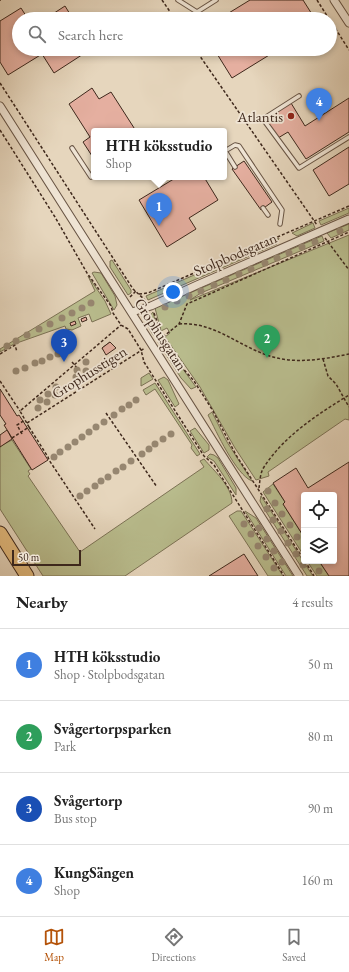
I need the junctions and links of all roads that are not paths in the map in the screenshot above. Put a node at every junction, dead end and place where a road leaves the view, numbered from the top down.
1 (178, 0) edge
2 (216, 0) edge
3 (334, 0) edge
4 (349, 23) edge
5 (299, 96) dead end
6 (0, 106) edge
7 (349, 137) edge
8 (72, 148) dead end
9 (227, 150) edge
10 (227, 154) edge
11 (235, 167) dead end
12 (91, 177) dead end
13 (263, 208) dead end
14 (268, 215) dead end
15 (349, 219) edge
16 (280, 224) dead end
17 (132, 312) junction
18 (0, 533) edge
19 (27, 575) edge
20 (299, 576) edge

1 - 2 lane
3 - 4 street
5 - 7 lane
6 - 17 street, Grophusgatan
8 - 12 lane
9 - 16 lane
10 - 11 lane
13 - 14 lane
15 - 17 street, Stolpbodsgatan
17 - 20 street, Grophusgatan
18 - 19 highway

